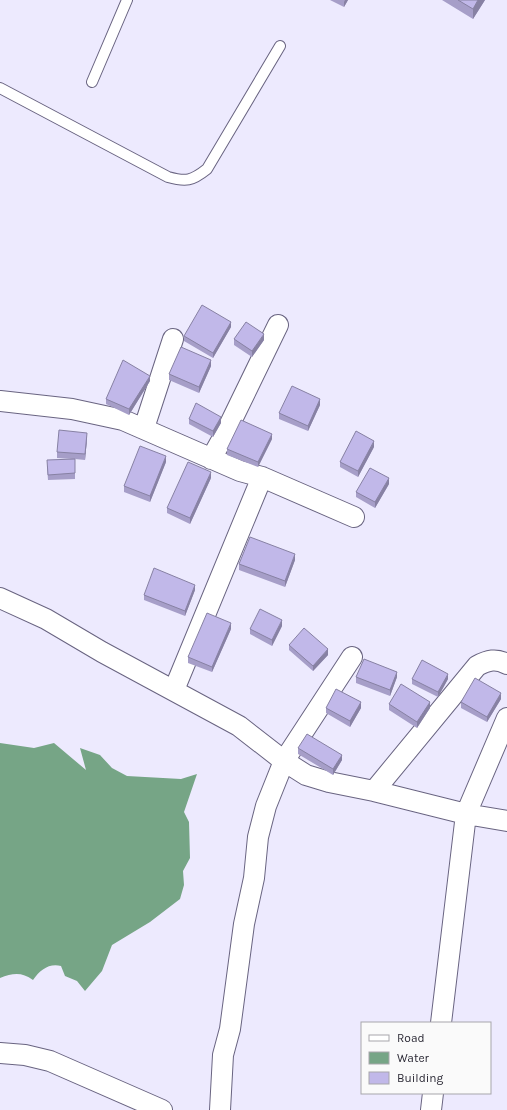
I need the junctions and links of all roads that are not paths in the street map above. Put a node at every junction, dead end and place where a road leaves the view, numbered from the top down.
1 (127, 0) edge
2 (280, 46) dead end
3 (92, 82) dead end
4 (0, 88) edge
5 (278, 325) dead end
6 (173, 339) dead end
7 (0, 401) edge
8 (144, 428) junction
9 (211, 459) junction
10 (262, 476) junction
11 (354, 517) dead end
12 (0, 598) edge
13 (352, 657) dead end
14 (507, 664) edge
15 (174, 690) junction
16 (507, 718) edge
17 (284, 761) junction
18 (374, 791) junction
19 (466, 814) junction
20 (507, 821) edge
21 (441, 1022) edge
22 (0, 1053) edge
23 (433, 1094) edge
24 (119, 1102) edge
25 (162, 1110) edge
26 (220, 1110) edge
27 (431, 1110) edge

1 - 3 lane
2 - 4 lane
5 - 9 street
6 - 8 street
7 - 8 street
8 - 9 street
9 - 10 street
10 - 11 street
10 - 15 street
12 - 15 street
13 - 17 street
14 - 18 street
15 - 17 street
16 - 19 street
17 - 18 street
17 - 26 street
18 - 19 street
19 - 20 street
19 - 21 street
22 - 24 street
23 - 27 street
24 - 25 street

